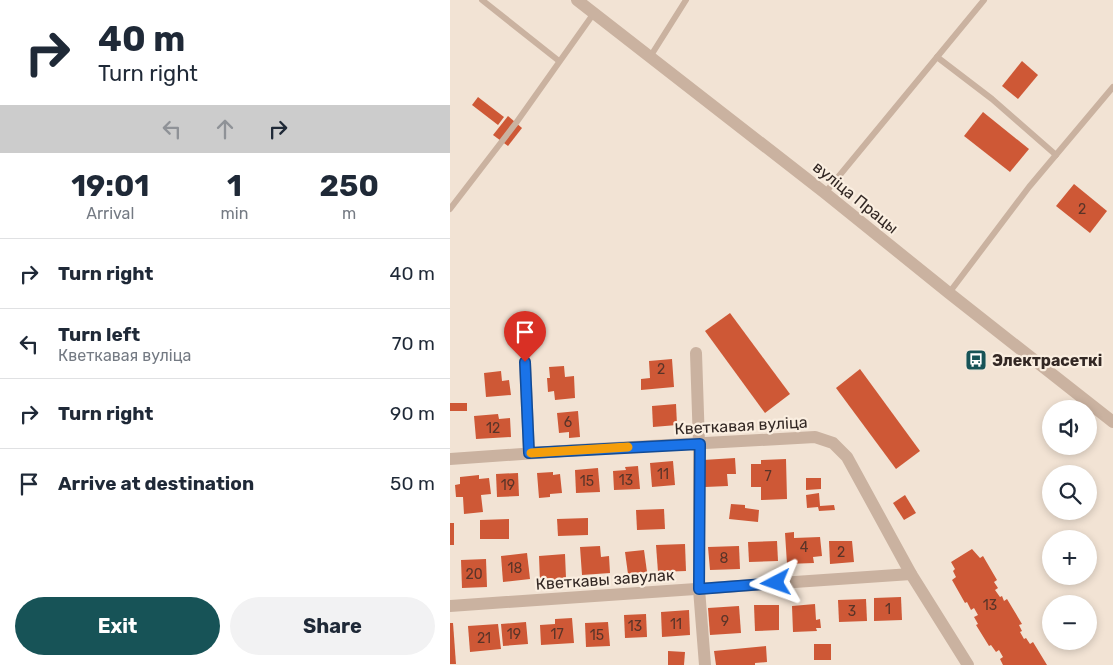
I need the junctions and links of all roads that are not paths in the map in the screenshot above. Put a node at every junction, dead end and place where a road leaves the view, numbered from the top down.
1 (482, 0) edge
2 (577, 0) edge
3 (686, 0) edge
4 (984, 0) edge
5 (594, 13) junction
6 (650, 56) junction
7 (937, 57) junction
8 (559, 61) junction
9 (1113, 86) edge
10 (1056, 156) junction
11 (825, 193) junction
12 (450, 209) edge
13 (949, 293) junction
14 (696, 353) dead end
15 (525, 362) dead end
16 (1113, 422) edge
17 (700, 444) junction
18 (529, 453) junction
19 (450, 459) edge
20 (911, 574) junction
21 (699, 589) junction
22 (450, 606) edge
23 (705, 665) edge
24 (968, 665) edge

1 - 8 lane
2 - 5 street, вуліца Працы
3 - 6 lane
4 - 7 lane
5 - 6 street, вуліца Працы
5 - 8 lane
6 - 11 street, вуліца Працы
7 - 10 lane
7 - 11 lane
8 - 12 lane
9 - 10 lane
10 - 13 lane
11 - 13 street, вуліца Працы
13 - 16 street, вуліца Працы
14 - 17 street
15 - 18 street
17 - 18 street, Кветкавая вуліца
17 - 20 street, Кветкавая вуліца
17 - 21 street
18 - 19 street, Кветкавая вуліца
20 - 21 street, Кветкавы завулак
20 - 24 street, Кветкавая вуліца
21 - 22 street, Кветкавы завулак
21 - 23 street

